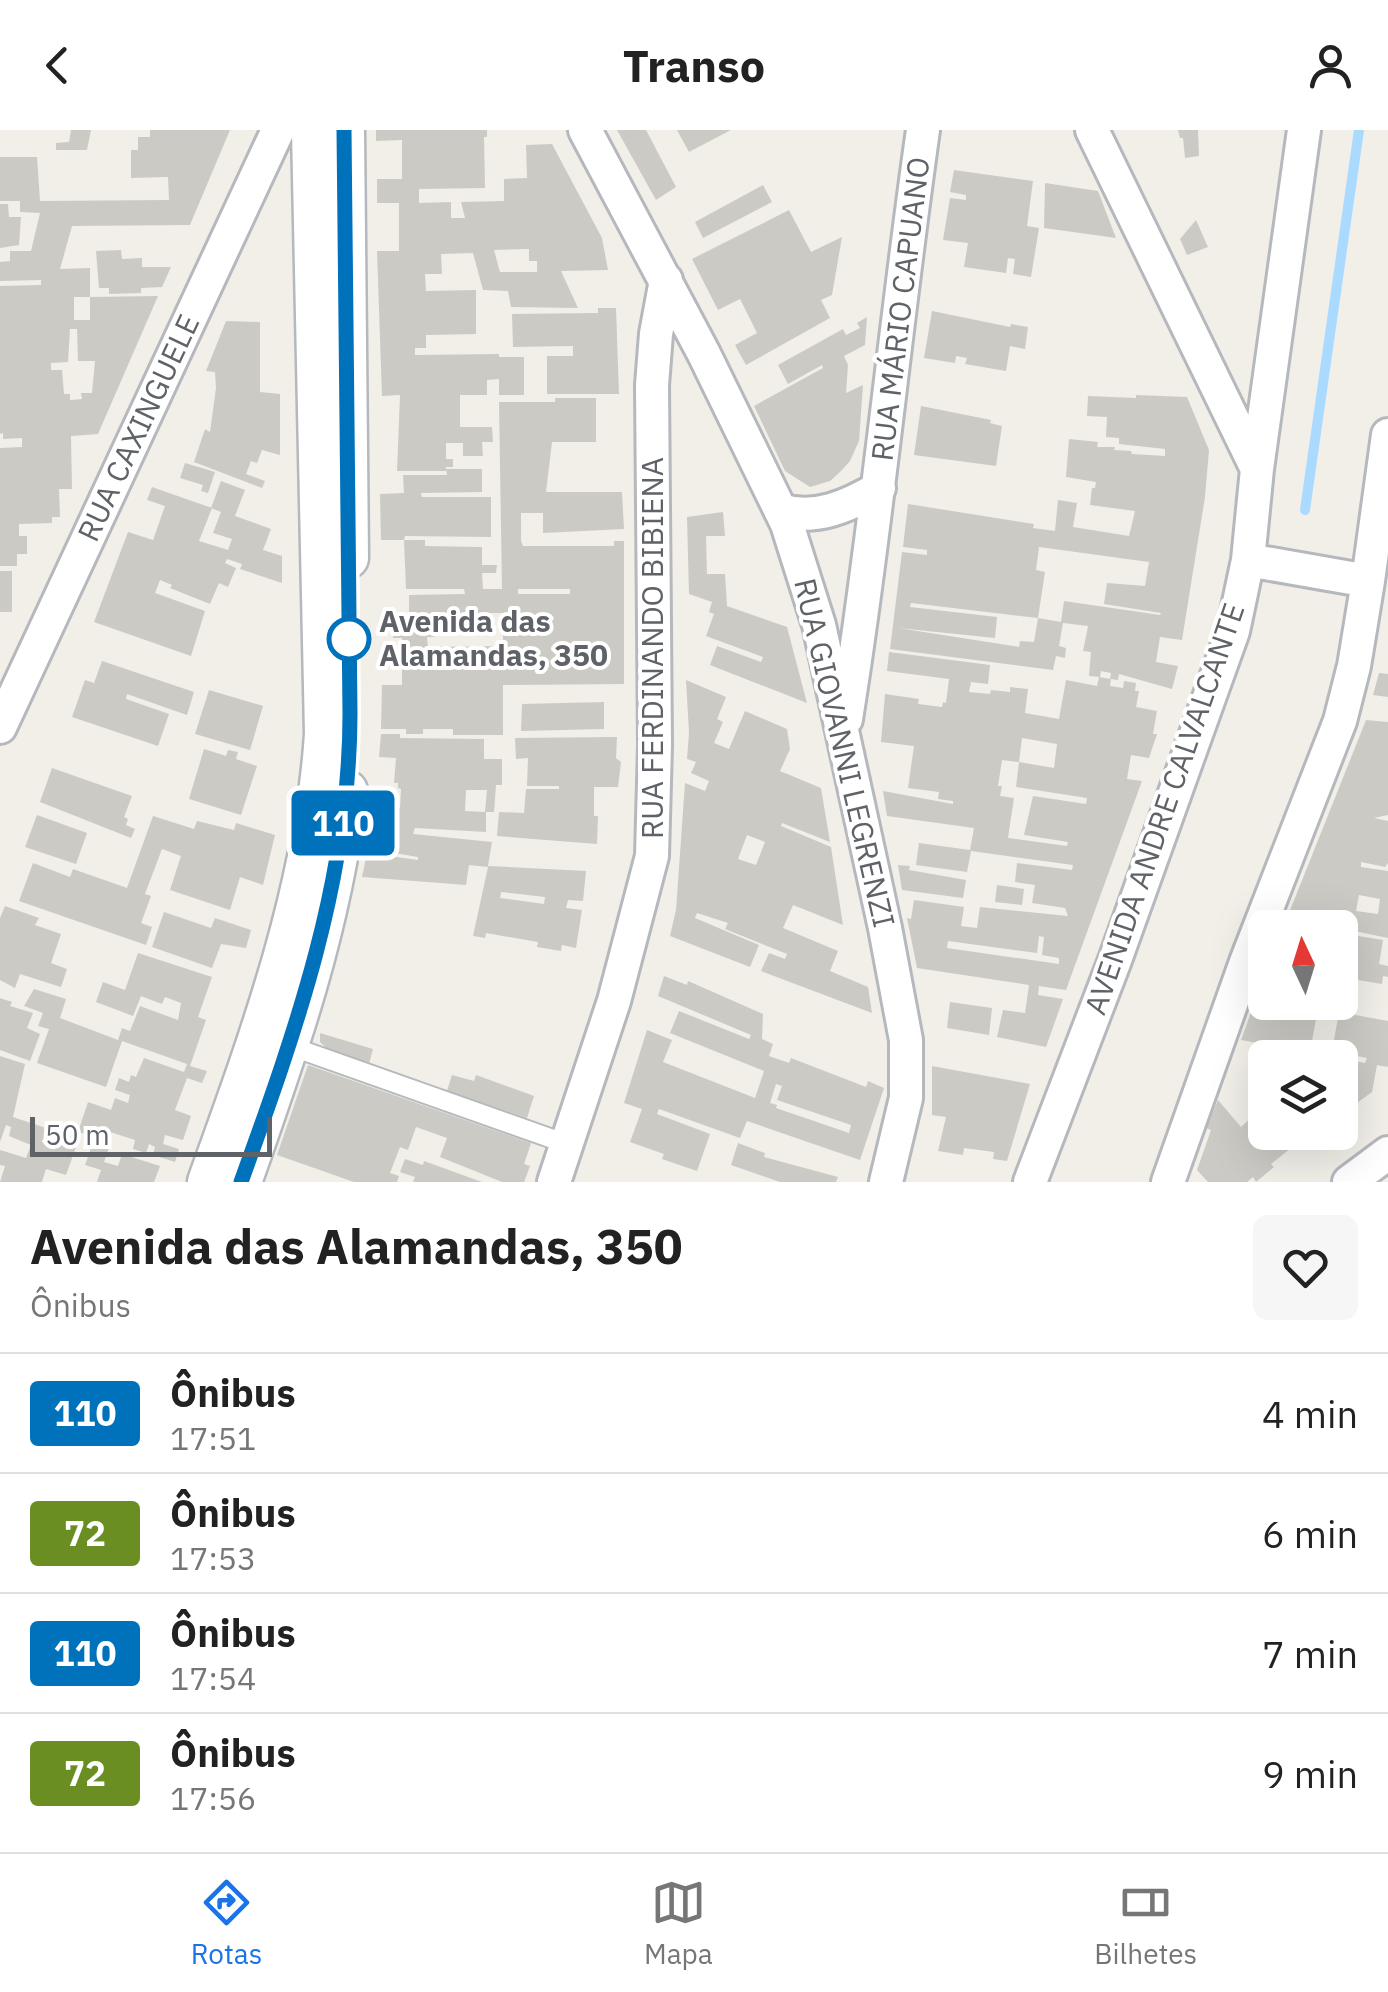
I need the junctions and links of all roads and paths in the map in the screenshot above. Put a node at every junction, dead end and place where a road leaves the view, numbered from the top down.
1 (278, 130) edge
2 (312, 130) edge
3 (344, 130) edge
4 (586, 130) edge
5 (922, 130) edge
6 (1092, 130) edge
7 (1304, 130) edge
8 (666, 280) junction
9 (1388, 435) edge
10 (1256, 469) junction
11 (879, 488) junction
12 (1384, 496) edge
13 (780, 510) junction
14 (1248, 560) junction
15 (1368, 581) junction
16 (0, 727) edge
17 (843, 738) junction
18 (290, 1046) junction
19 (567, 1144) junction
20 (1388, 1154) edge
21 (208, 1182) edge
22 (241, 1182) edge
23 (554, 1182) edge
24 (886, 1182) edge
25 (1030, 1182) edge
26 (1168, 1182) edge
27 (1350, 1182) edge

1 - 16 street, RUA CAXINGUELE
2 - 21 street
3 - 18 street
4 - 8 street, RUA GIOVANNI LEGRENZI
5 - 11 street, RUA MÁRIO CAPUANO
6 - 10 street
7 - 10 street, AVENIDA ANDRE CALVALCANTE
8 - 13 street, RUA GIOVANNI LEGRENZI
8 - 19 street, RUA FERDINANDO BIBIENA
9 - 12 street
10 - 14 street, AVENIDA ANDRE CALVALCANTE
11 - 13 street, RUA MÁRIO CAPUANO
11 - 17 street, RUA MÁRIO CAPUANO
12 - 15 street
13 - 17 street, RUA GIOVANNI LEGRENZI
14 - 15 street
14 - 25 street, AVENIDA ANDRE CALVALCANTE
15 - 26 street
17 - 24 street, RUA GIOVANNI LEGRENZI
18 - 19 lane
18 - 22 street
19 - 23 street, RUA FERDINANDO BIBIENA
20 - 27 street

